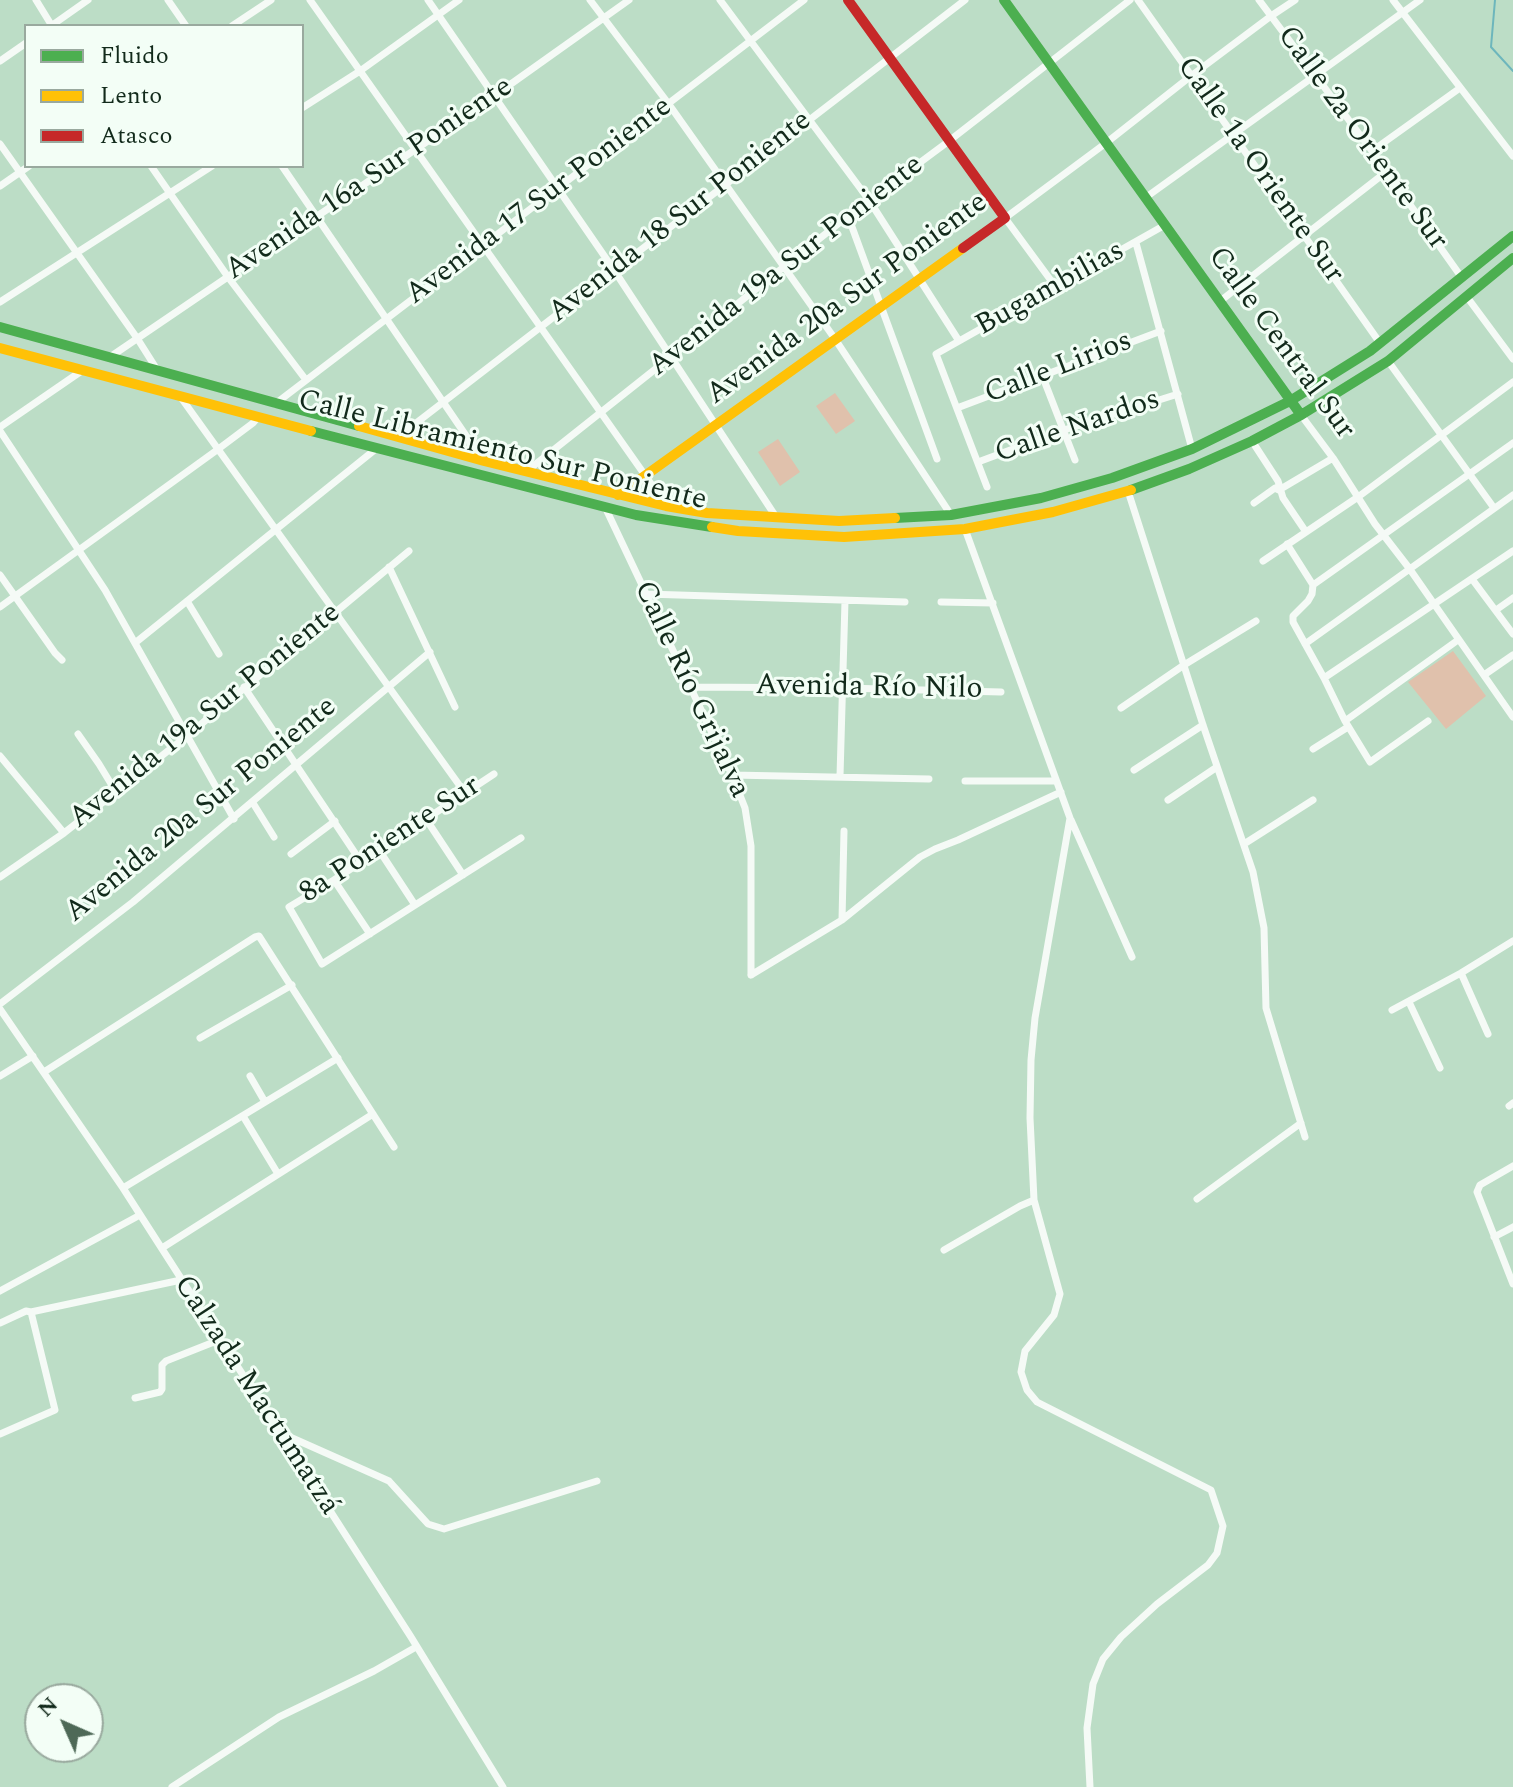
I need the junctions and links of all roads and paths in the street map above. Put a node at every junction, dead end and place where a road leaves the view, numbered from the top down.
1 (36, 0) edge
2 (88, 0) edge
3 (168, 0) edge
4 (271, 0) edge
5 (310, 0) edge
6 (428, 0) edge
7 (459, 0) edge
8 (590, 0) edge
9 (629, 0) edge
10 (720, 0) edge
11 (804, 0) edge
12 (848, 0) edge
13 (965, 0) edge
14 (1004, 0) edge
15 (1130, 0) edge
16 (1138, 0) edge
17 (1259, 0) edge
18 (1295, 0) edge
19 (1393, 0) edge
20 (1420, 0) edge
21 (1402, 13) junction
22 (438, 15) junction
23 (1271, 16) junction
24 (603, 19) junction
25 (50, 24) edge
26 (54, 24) edge
27 (185, 24) edge
28 (235, 24) edge
29 (750, 41) junction
30 (24, 44) edge
31 (890, 58) junction
32 (0, 61) edge
33 (1049, 63) junction
34 (360, 71) junction
35 (1191, 76) junction
36 (1314, 76) junction
37 (1460, 88) junction
38 (494, 96) junction
39 (668, 103) junction
40 (304, 107) edge
41 (810, 119) junction
42 (1233, 134) junction
43 (949, 141) junction
44 (1106, 143) junction
45 (0, 144) edge
46 (415, 148) junction
47 (1372, 151) junction
48 (1513, 156) edge
49 (26, 168) edge
50 (152, 168) edge
51 (209, 168) edge
52 (283, 168) edge
53 (20, 172) junction
54 (1386, 172) junction
55 (726, 184) junction
56 (0, 186) edge
57 (557, 188) junction
58 (170, 192) junction
59 (1145, 198) junction
60 (869, 200) junction
61 (316, 216) junction
62 (848, 216) junction
63 (1005, 218) junction
64 (1165, 225) junction
65 (1304, 236) junction
66 (1513, 237) edge
67 (1136, 243) junction
68 (483, 245) junction
69 (76, 253) junction
70 (1513, 258) edge
71 (784, 268) junction
72 (614, 270) junction
73 (228, 277) junction
74 (1462, 278) junction
75 (920, 279) junction
76 (1055, 286) junction
77 (1467, 297) junction
78 (0, 302) edge
79 (1219, 302) junction
80 (882, 306) junction
81 (386, 319) junction
82 (0, 327) edge
83 (540, 327) junction
84 (1161, 331) junction
85 (0, 334) edge
86 (137, 338) junction
87 (835, 339) junction
88 (0, 341) edge
89 (959, 341) junction
90 (1380, 343) junction
91 (0, 348) edge
92 (1512, 355) edge
93 (672, 357) junction
94 (113, 359) junction
95 (1388, 361) junction
96 (85, 369) junction
97 (158, 371) junction
98 (1042, 375) junction
99 (109, 376) junction
100 (306, 380) junction
101 (1513, 382) edge
102 (1178, 394) junction
103 (180, 396) junction
104 (1290, 401) junction
105 (443, 402) junction
106 (275, 404) junction
107 (957, 408) junction
108 (600, 412) junction
109 (1301, 415) junction
110 (258, 417) junction
111 (715, 425) junction
112 (0, 429) edge
113 (1064, 430) junction
114 (1441, 434) junction
115 (398, 437) junction
116 (1252, 441) junction
117 (1513, 443) edge
118 (377, 448) junction
119 (1192, 449) junction
120 (217, 450) junction
121 (1333, 458) junction
122 (937, 459) dead end
123 (1075, 460) dead end
124 (484, 461) junction
125 (978, 462) junction
126 (526, 472) junction
127 (1470, 474) junction
128 (645, 476) junction
129 (987, 487) dead end
130 (1279, 490) junction
131 (1128, 491) junction
132 (618, 495) junction
133 (1513, 495) edge
134 (1358, 497) junction
135 (1254, 503) dead end
136 (666, 506) junction
137 (605, 508) junction
138 (1494, 508) junction
139 (951, 515) junction
140 (776, 517) junction
141 (276, 528) junction
142 (965, 529) junction
143 (1306, 532) junction
144 (1385, 535) junction
145 (1287, 544) junction
146 (80, 551) junction
147 (409, 551) dead end
148 (1513, 551) edge
149 (1263, 561) dead end
150 (389, 567) junction
151 (1409, 568) junction
152 (0, 575) edge
153 (1472, 579) junction
154 (1313, 585) junction
155 (646, 594) junction
156 (15, 597) junction
157 (1513, 598) edge
158 (187, 601) junction
159 (845, 601) junction
160 (905, 602) dead end
161 (941, 602) dead end
162 (993, 603) junction
163 (1434, 605) junction
164 (0, 607) edge
165 (1496, 610) junction
166 (336, 612) junction
167 (1256, 621) dead end
168 (1513, 634) edge
169 (1458, 640) junction
170 (135, 643) junction
171 (1305, 644) junction
172 (430, 652) junction
173 (219, 654) dead end
174 (1513, 655) edge
175 (62, 660) dead end
176 (1184, 665) junction
177 (1484, 675) junction
178 (1324, 678) junction
179 (244, 687) junction
180 (690, 687) junction
181 (389, 688) junction
182 (844, 688) junction
183 (1001, 692) dead end
184 (455, 707) dead end
185 (1121, 708) dead end
186 (1513, 717) edge
187 (1428, 721) dead end
188 (1346, 724) junction
189 (1203, 725) junction
190 (78, 734) dead end
191 (188, 735) junction
192 (1313, 749) dead end
193 (0, 756) edge
194 (296, 766) junction
195 (1217, 767) junction
196 (1134, 770) dead end
197 (494, 774) dead end
198 (732, 775) junction
199 (840, 776) junction
200 (929, 779) dead end
201 (965, 781) dead end
202 (1056, 781) junction
203 (116, 792) junction
204 (1061, 792) junction
205 (465, 793) junction
206 (1168, 800) dead end
207 (1313, 800) dead end
208 (253, 803) junction
209 (1070, 818) junction
210 (234, 819) junction
211 (426, 819) junction
212 (335, 821) junction
213 (844, 831) dead end
214 (64, 833) junction
215 (274, 837) dead end
216 (521, 838) dead end
217 (1244, 844) junction
218 (379, 850) junction
219 (291, 854) dead end
220 (361, 862) junction
221 (463, 875) junction
222 (0, 877) edge
223 (334, 880) junction
224 (415, 905) junction
225 (842, 920) junction
226 (370, 934) junction
227 (1513, 941) edge
228 (1132, 957) dead end
229 (1461, 973) junction
230 (292, 985) junction
231 (1409, 1002) junction
232 (0, 1006) edge
233 (1392, 1010) dead end
234 (1488, 1034) dead end
235 (200, 1038) dead end
236 (33, 1056) junction
237 (338, 1058) junction
238 (1440, 1068) dead end
239 (44, 1072) junction
240 (0, 1076) edge
241 (250, 1076) dead end
242 (265, 1102) junction
243 (373, 1114) junction
244 (243, 1116) junction
245 (1301, 1123) junction
246 (1305, 1137) dead end
247 (394, 1147) dead end
248 (1513, 1166) edge
249 (278, 1174) junction
250 (123, 1188) junction
251 (1197, 1199) dead end
252 (1034, 1200) junction
253 (140, 1215) junction
254 (1513, 1227) edge
255 (1494, 1237) junction
256 (162, 1248) junction
257 (944, 1250) dead end
258 (181, 1280) junction
259 (1513, 1284) edge
260 (0, 1291) edge
261 (31, 1312) junction
262 (0, 1323) edge
263 (219, 1340) junction
264 (135, 1398) dead end
265 (279, 1432) junction
266 (0, 1434) edge
267 (597, 1481) dead end
268 (416, 1647) junction
269 (172, 1787) edge
270 (503, 1787) edge
271 (1090, 1787) edge

1 - 25 street
2 - 26 street
3 - 27 street
4 - 28 street
5 - 34 street
6 - 22 street
7 - 22 street
8 - 24 street
9 - 24 street, Avenida 16a Sur Poniente
10 - 29 street
11 - 29 street, Avenida 17 Sur Poniente
12 - 31 main road
13 - 31 street, Avenida 18 Sur Poniente
14 - 33 main road, Calle Central Sur
15 - 33 street, Avenida 19a Sur Poniente
16 - 35 street, Calle 1a Oriente Sur
17 - 23 street, Calle 2a Oriente Sur
18 - 23 street, Avenida 20a Sur Poniente
19 - 21 street
20 - 21 street
21 - 36 street
21 - 37 street
22 - 34 street
22 - 38 street
23 - 35 street, Avenida 20a Sur Poniente
23 - 36 street, Calle 2a Oriente Sur
24 - 38 street, Avenida 16a Sur Poniente
24 - 39 street
29 - 39 street, Avenida 17 Sur Poniente
29 - 41 street
30 - 32 street
31 - 41 street, Avenida 18 Sur Poniente
31 - 43 main road
33 - 43 street, Avenida 19a Sur Poniente
33 - 44 main road, Calle Central Sur
34 - 40 street
34 - 46 street
35 - 42 street, Calle 1a Oriente Sur
35 - 44 street, Avenida 20a Sur Poniente
36 - 42 street
36 - 47 street, Calle 2a Oriente Sur
37 - 47 street
37 - 48 street
38 - 46 street, Avenida 16a Sur Poniente
38 - 57 street
39 - 55 street
39 - 57 street, Avenida 17 Sur Poniente
41 - 55 street, Avenida 18 Sur Poniente
41 - 60 street
42 - 59 street
42 - 65 street, Calle 1a Oriente Sur
43 - 60 street, Avenida 19a Sur Poniente
43 - 63 main road
44 - 59 main road, Calle Central Sur
44 - 63 street, Avenida 20a Sur Poniente
45 - 53 street
46 - 61 street, Avenida 16a Sur Poniente
46 - 68 street
47 - 54 street, Calle 2a Oriente Sur
49 - 53 street
50 - 58 street
51 - 58 street
52 - 61 street
53 - 56 street
53 - 69 street
54 - 65 street
54 - 74 street, Calle 2a Oriente Sur
55 - 71 street
55 - 72 street, Avenida 18 Sur Poniente
57 - 68 street, Avenida 17 Sur Poniente
57 - 72 street
58 - 69 street
58 - 73 street
59 - 64 main road, Calle Central Sur
60 - 62 street, Avenida 19a Sur Poniente
60 - 75 street
61 - 73 street, Avenida 16a Sur Poniente
61 - 81 street
62 - 71 street, Avenida 19a Sur Poniente
62 - 80 street
63 - 75 main road, Avenida 20a Sur Poniente
63 - 76 street
64 - 67 street, Bugambilias
64 - 79 main road, Calle Central Sur
65 - 79 street
65 - 90 street, Calle 1a Oriente Sur
66 - 74 main road, Calle Libramiento Sur Poniente
67 - 76 street, Bugambilias
67 - 84 street
68 - 81 street, Avenida 17 Sur Poniente
68 - 83 street
69 - 78 street
69 - 86 street
70 - 77 main road, Calle Libramiento Sur Poniente
71 - 87 street
71 - 93 street, Avenida 19a Sur Poniente
72 - 83 street, Avenida 18 Sur Poniente
72 - 93 street
73 - 86 street, Avenida 16a Sur Poniente
73 - 100 street
74 - 90 main road, Calle Libramiento Sur Poniente
75 - 80 main road, Avenida 20a Sur Poniente
75 - 89 street
76 - 89 street, Bugambilias
77 - 92 street
77 - 95 main road, Calle Libramiento Sur Poniente
79 - 104 main road, Calle Central Sur
80 - 87 main road, Avenida 20a Sur Poniente
80 - 122 street
81 - 100 street, Avenida 17 Sur Poniente
81 - 105 street
82 - 94 main road, Calle Libramiento Sur Poniente
83 - 105 street, Avenida 18 Sur Poniente
83 - 108 street
84 - 98 street, Calle Lirios
84 - 102 street
85 - 94 main road, Calle Libramiento Sur Poniente
86 - 94 street, Avenida 16a Sur Poniente
86 - 97 street
87 - 111 main road, Avenida 20a Sur Poniente
87 - 139 street
88 - 99 main road, Calle Libramiento Sur Poniente
89 - 107 street, Bugambilias
90 - 104 main road, Calle Libramiento Sur Poniente
91 - 96 main road, Calle Libramiento Sur Poniente
93 - 108 street, Avenida 19a Sur Poniente
93 - 111 street
94 - 97 main road, Calle Libramiento Sur Poniente
95 - 109 main road, Calle Libramiento Sur Poniente
95 - 114 street
96 - 99 main road, Calle Libramiento Sur Poniente
96 - 112 street
97 - 106 main road, Calle Libramiento Sur Poniente
98 - 107 street, Calle Lirios
98 - 113 street
99 - 103 main road, Calle Libramiento Sur Poniente
100 - 106 street, Avenida 17 Sur Poniente
101 - 114 street
102 - 113 street, Calle Nardos
102 - 119 street
103 - 110 main road, Calle Libramiento Sur Poniente
103 - 120 street
104 - 109 main road, Calle Central Sur
104 - 119 main road, Calle Libramiento Sur Poniente
105 - 115 street, Avenida 18 Sur Poniente
105 - 124 street
106 - 115 main road, Calle Libramiento Sur Poniente
107 - 125 street
108 - 126 street, Avenida 19a Sur Poniente
108 - 128 street
109 - 116 main road, Calle Libramiento Sur Poniente
109 - 121 street, Calle Central Sur
110 - 118 main road, Calle Libramiento Sur Poniente
110 - 120 street
111 - 128 main road, Avenida 20a Sur Poniente
111 - 140 street
112 - 146 street
113 - 123 street
113 - 125 street, Calle Nardos
114 - 127 street
114 - 134 street
115 - 124 main road, Calle Libramiento Sur Poniente
116 - 130 street
116 - 131 main road, Calle Libramiento Sur Poniente
117 - 127 street
118 - 137 main road, Calle Libramiento Sur Poniente
118 - 141 street
119 - 139 main road, Calle Libramiento Sur Poniente
120 - 141 street
120 - 146 street
121 - 130 street
121 - 134 street, Calle Central Sur
124 - 126 main road, Calle Libramiento Sur Poniente
125 - 129 street
126 - 132 main road, Calle Libramiento Sur Poniente
127 - 138 street
127 - 144 street
128 - 132 main road, Avenida 20a Sur Poniente
128 - 136 street
130 - 135 street
130 - 143 street
131 - 142 main road, Calle Libramiento Sur Poniente
131 - 176 street
132 - 136 main road, Calle Libramiento Sur Poniente
133 - 138 street
134 - 143 street
134 - 144 street, Calle Central Sur
136 - 140 main road, Calle Libramiento Sur Poniente
137 - 142 main road, Calle Libramiento Sur Poniente
137 - 155 street, Calle Río Grijalva
138 - 151 street
139 - 140 main road, Calle Libramiento Sur Poniente
141 - 158 street
141 - 166 street
142 - 162 street
143 - 145 street
144 - 151 street, Calle Central Sur
144 - 154 street
145 - 149 street
145 - 154 street
146 - 156 street
146 - 170 street
147 - 150 street, Avenida 19a Sur Poniente
148 - 153 street
150 - 166 street, Avenida 19a Sur Poniente
150 - 172 street
151 - 163 street, Calle Central Sur
151 - 171 street
152 - 156 street
153 - 163 street
153 - 165 street
154 - 171 street
155 - 159 street
155 - 180 street, Calle Río Grijalva
156 - 164 street
156 - 175 street
157 - 165 street
158 - 170 street
158 - 173 street
159 - 160 street
159 - 182 street
161 - 162 street
162 - 202 street
163 - 169 street, Calle Central Sur
163 - 178 street
165 - 168 street
166 - 179 street, Avenida 19a Sur Poniente
166 - 181 street
167 - 176 street
169 - 177 street, Calle Central Sur
169 - 188 street
170 - 191 street
171 - 178 street
172 - 181 street, Avenida 20a Sur Poniente
172 - 184 street
174 - 177 street
176 - 185 street
176 - 189 street
177 - 186 street, Calle Central Sur
178 - 188 street
179 - 191 street, Avenida 19a Sur Poniente
179 - 194 street
180 - 182 street, Avenida Río Nilo
180 - 198 street, Calle Río Grijalva
181 - 194 street, Avenida 20a Sur Poniente
181 - 205 street
182 - 183 street, Avenida Río Nilo
182 - 199 street
187 - 188 street
188 - 192 street
189 - 195 street
189 - 196 street
190 - 203 street
191 - 203 street, Avenida 19a Sur Poniente
191 - 210 street
193 - 214 street
194 - 208 street, Avenida 20a Sur Poniente
194 - 212 street
195 - 206 street
195 - 217 street
197 - 205 street, 8a Poniente Sur
198 - 199 street
198 - 225 street, Calle Río Grijalva
199 - 200 street
201 - 202 street
202 - 204 street
203 - 214 street, Avenida 19a Sur Poniente
204 - 209 street
204 - 225 street
205 - 211 street, 8a Poniente Sur
207 - 217 street
208 - 210 street, Avenida 20a Sur Poniente
208 - 215 street
209 - 228 street
209 - 252 street
210 - 232 street, Avenida 20a Sur Poniente
211 - 218 street, 8a Poniente Sur
211 - 221 street
212 - 219 street
212 - 220 street
213 - 225 street
214 - 222 street, Avenida 19a Sur Poniente
216 - 221 street
217 - 245 street
218 - 220 street, 8a Poniente Sur
218 - 224 street
220 - 223 street, 8a Poniente Sur
221 - 224 street
223 - 226 street
223 - 226 street, 8a Poniente Sur
224 - 226 street
227 - 229 street
229 - 231 street
229 - 234 street
230 - 235 street
230 - 237 street
230 - 239 street
231 - 233 street
231 - 238 street
232 - 236 street, Calzada Mactumatzá
236 - 239 street, Calzada Mactumatzá
236 - 240 street
237 - 242 street
237 - 243 street
239 - 250 street, Calzada Mactumatzá
241 - 242 street
242 - 244 street
243 - 247 street
243 - 249 street
244 - 249 street
244 - 250 street
245 - 246 street
245 - 251 street
248 - 255 street
249 - 256 street
250 - 253 street, Calzada Mactumatzá
252 - 257 street
252 - 271 street
253 - 256 street, Calzada Mactumatzá
253 - 260 street
254 - 255 street
255 - 259 street
256 - 258 street, Calzada Mactumatzá
258 - 261 street
258 - 263 street, Calzada Mactumatzá
261 - 262 street
261 - 266 street
263 - 264 street
263 - 265 street, Calzada Mactumatzá
265 - 267 street
265 - 268 street, Calzada Mactumatzá
268 - 269 street
268 - 270 street, Calzada Mactumatzá

